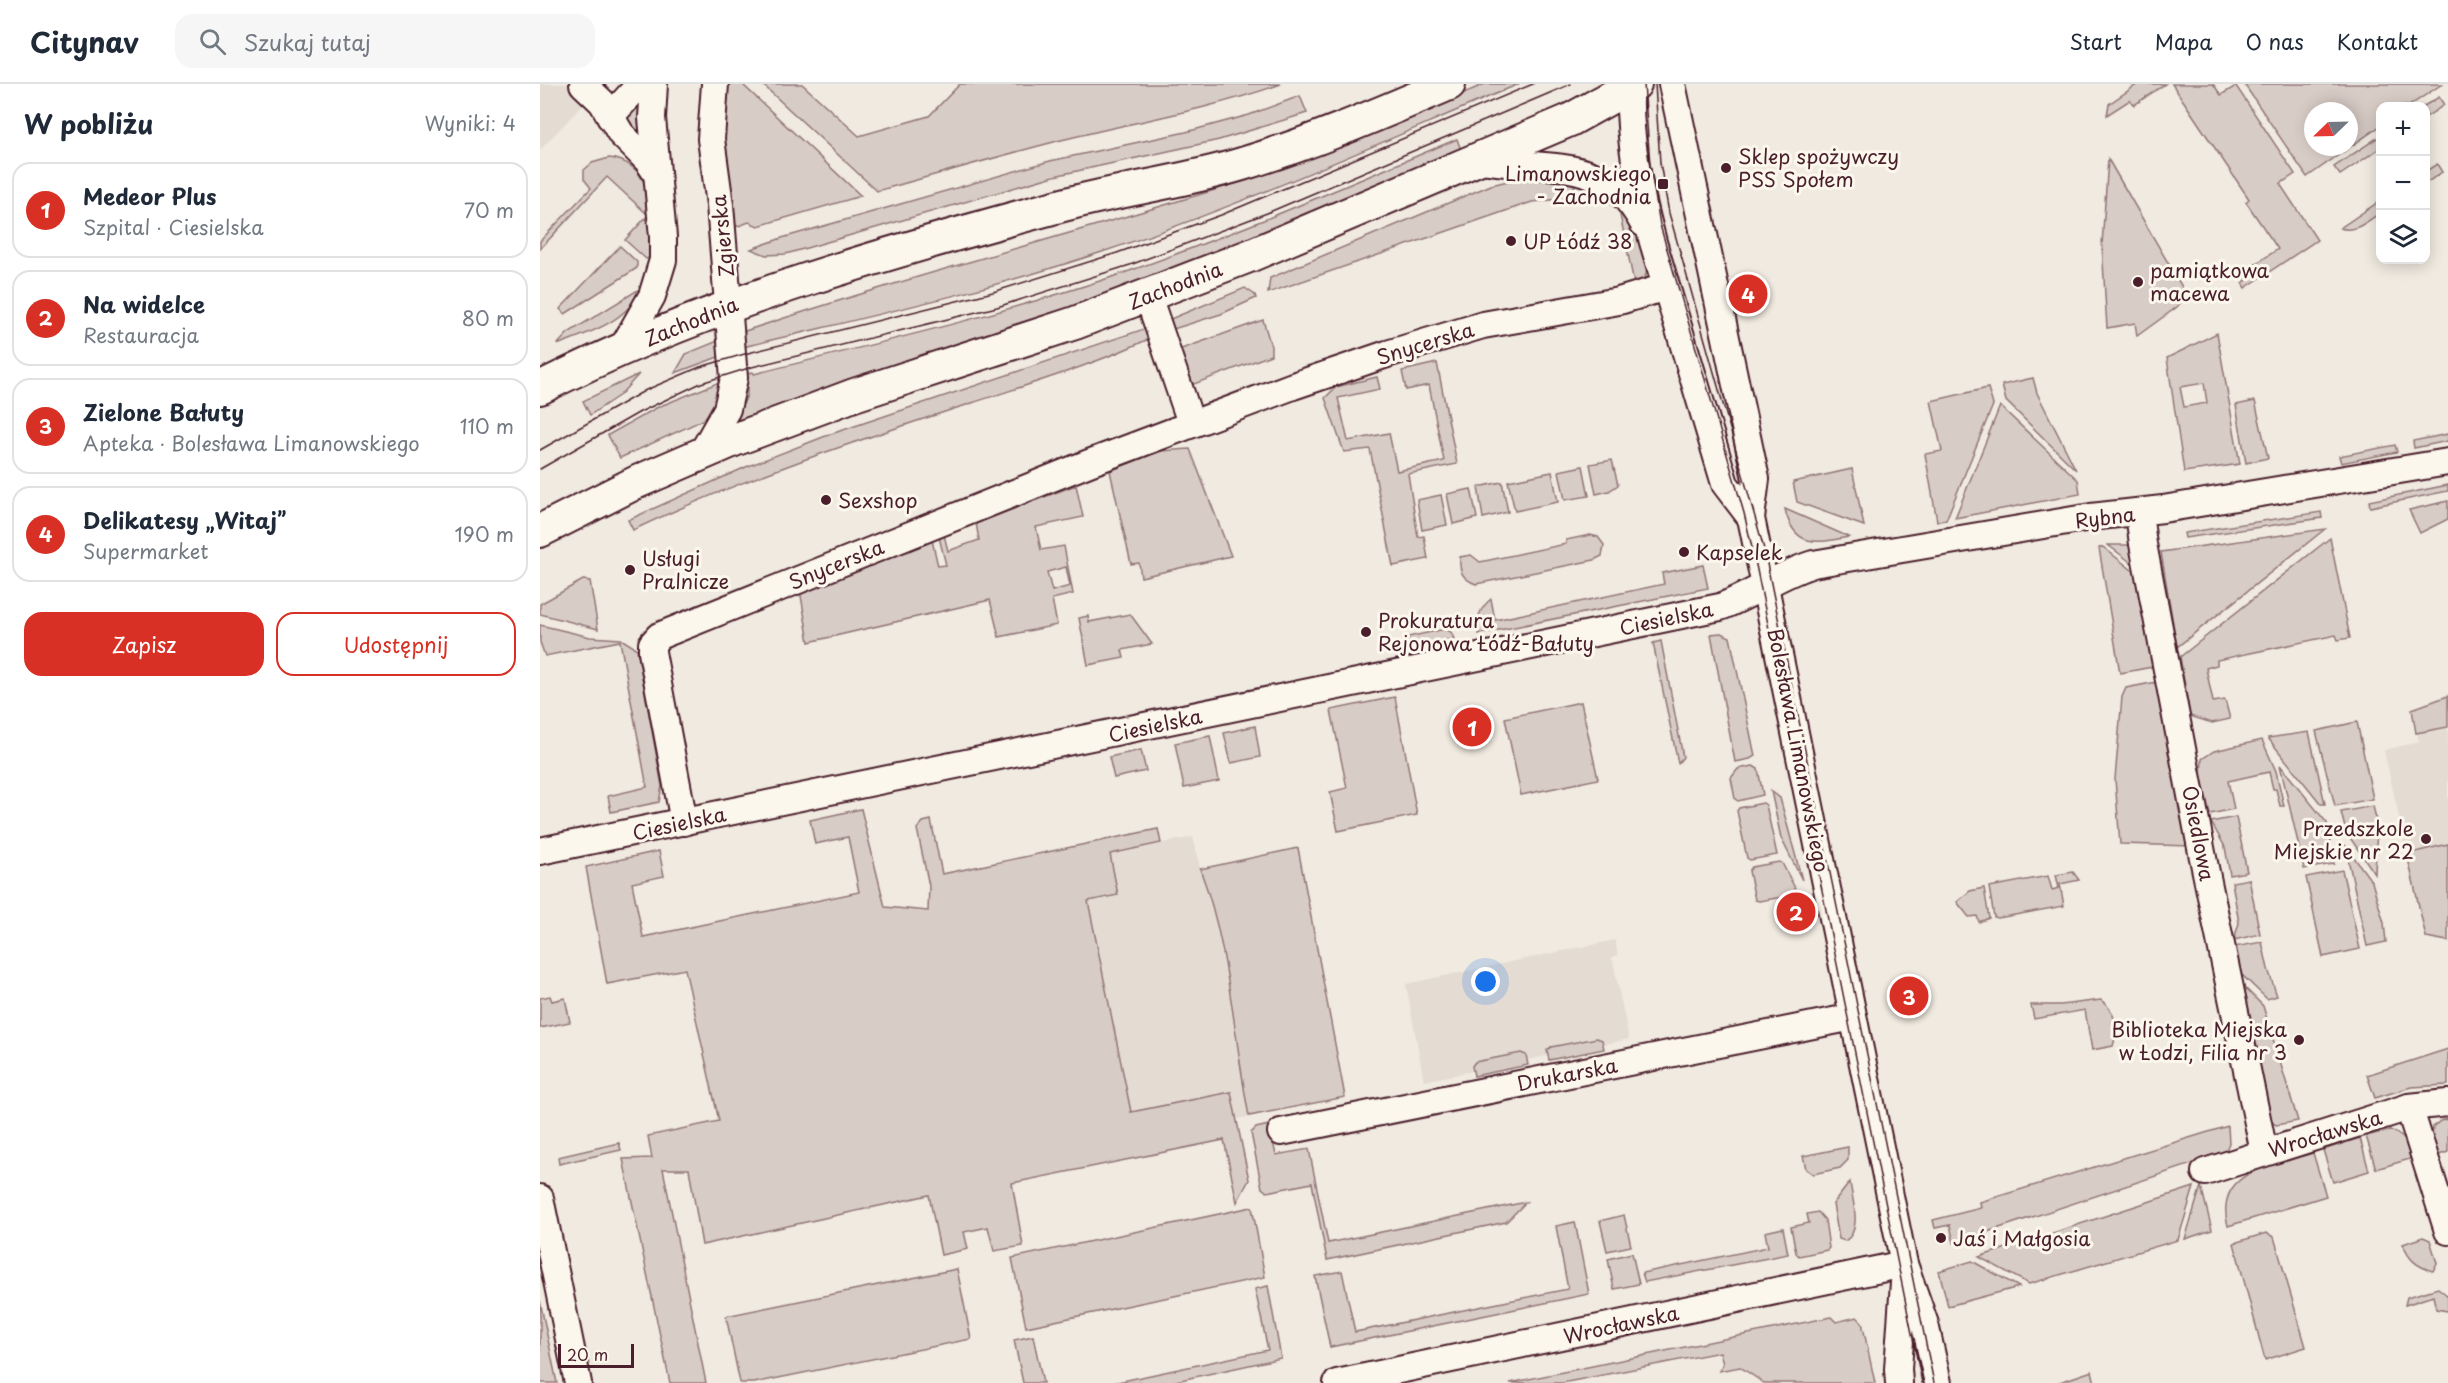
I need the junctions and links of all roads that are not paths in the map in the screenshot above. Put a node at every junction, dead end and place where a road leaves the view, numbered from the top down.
1 (583, 84) edge
2 (640, 84) edge
3 (654, 84) edge
4 (715, 84) edge
5 (1449, 84) edge
6 (1672, 84) edge
7 (1632, 85) edge
8 (610, 117) junction
9 (1477, 159) junction
10 (657, 174) junction
11 (1653, 242) junction
12 (1666, 287) junction
13 (1148, 296) junction
14 (729, 305) junction
15 (622, 349) junction
16 (540, 388) edge
17 (1191, 423) junction
18 (702, 453) junction
19 (2448, 462) edge
20 (2139, 513) junction
21 (1751, 518) junction
22 (540, 531) edge
23 (1766, 586) junction
24 (684, 822) junction
25 (540, 851) edge
26 (1853, 1017) junction
27 (2448, 1103) edge
28 (2409, 1107) junction
29 (1281, 1132) dead end
30 (2264, 1152) junction
31 (2205, 1172) dead end
32 (540, 1198) edge
33 (2448, 1231) edge
34 (1904, 1264) junction
35 (578, 1383) edge
36 (1337, 1383) edge
37 (1899, 1383) edge
38 (1938, 1383) edge

1 - 8 street
2 - 8 street
3 - 10 street
4 - 14 street, Zgierska
5 - 14 main road, Zachodnia
6 - 21 street, Bolesława Limanowskiego
7 - 9 main road, Zachodnia
7 - 11 street, Bolesława Limanowskiego
8 - 10 street
9 - 11 street
9 - 13 main road, Zachodnia
10 - 15 street
11 - 12 street, Bolesława Limanowskiego
12 - 17 street, Snycerska
12 - 21 street, Bolesława Limanowskiego
13 - 17 street
13 - 18 main road, Zachodnia
14 - 15 main road, Zachodnia
14 - 18 street, Zgierska
15 - 16 main road
17 - 24 street, Snycerska
18 - 22 main road
19 - 20 street, Rybna
20 - 23 street, Rybna
20 - 30 street, Osiedlowa
21 - 23 street, Bolesława Limanowskiego
23 - 24 street, Ciesielska
23 - 26 street, Bolesława Limanowskiego
24 - 25 street, Ciesielska
26 - 29 street, Drukarska
26 - 34 street, Bolesława Limanowskiego
27 - 28 street, Wrocławska
28 - 30 street, Wrocławska
28 - 33 street
30 - 31 street, Wrocławska
32 - 35 street
34 - 36 street, Wrocławska
34 - 37 street, Bolesława Limanowskiego
34 - 38 street, Bolesława Limanowskiego

